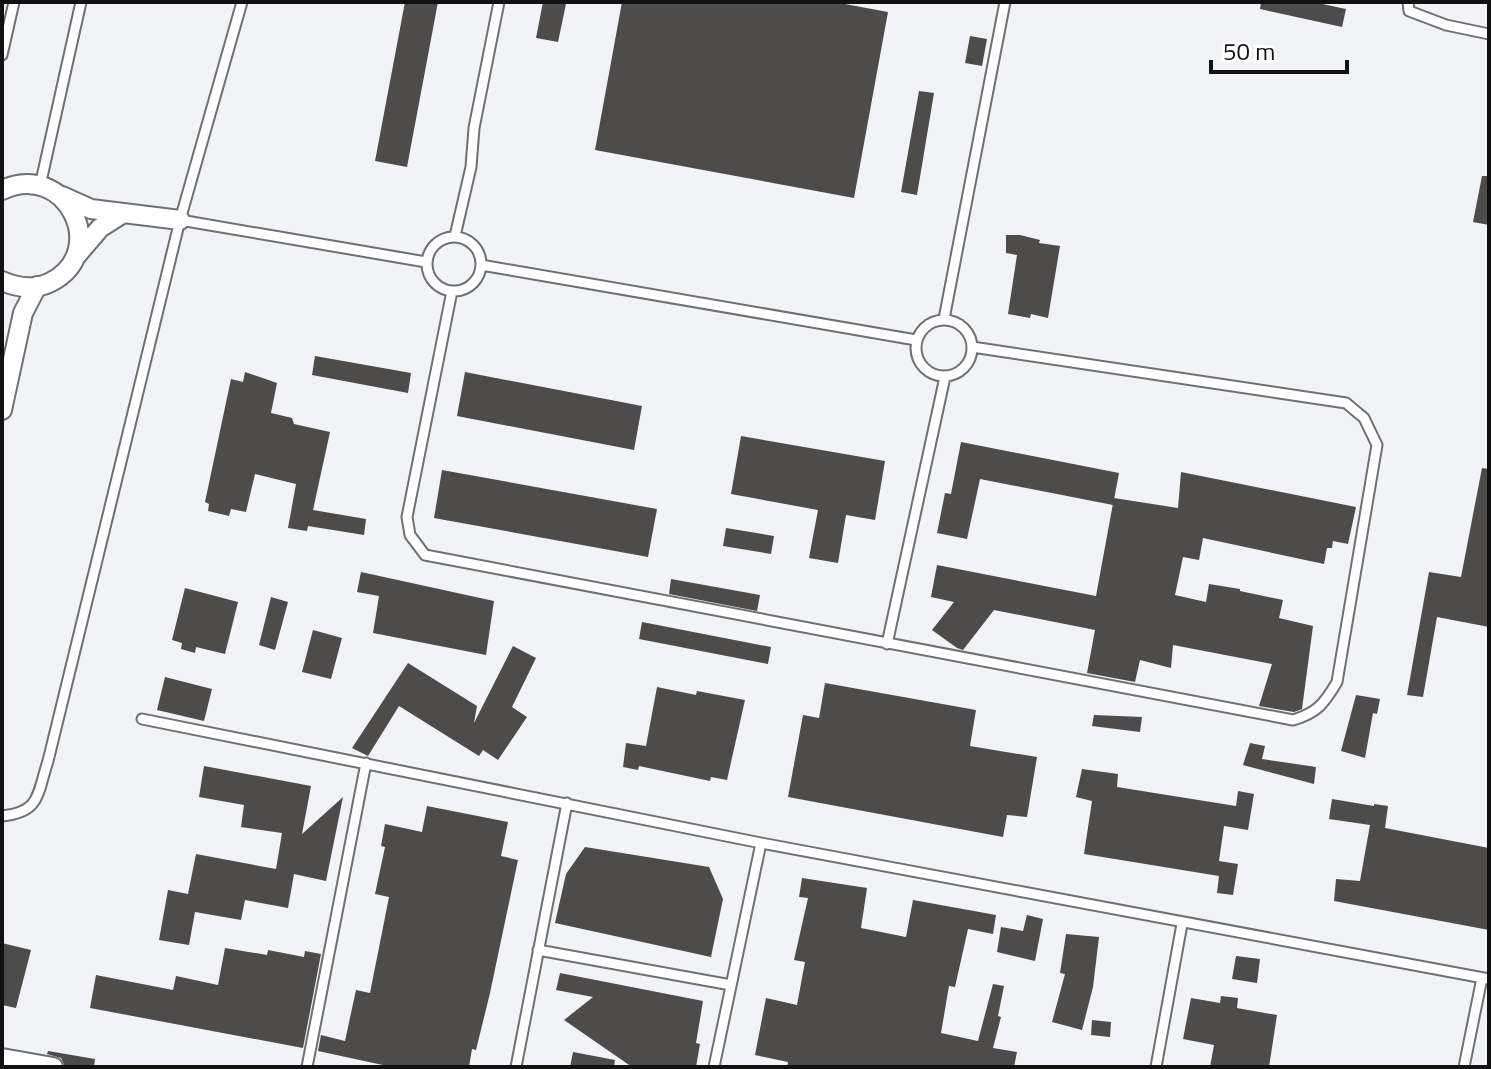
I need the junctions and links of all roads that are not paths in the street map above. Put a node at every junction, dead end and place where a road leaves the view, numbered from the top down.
1 (14, 2) edge
2 (81, 2) edge
3 (242, 2) edge
4 (499, 2) edge
5 (1005, 2) edge
6 (1408, 2) edge
7 (1489, 34) edge
8 (2, 55) edge
9 (49, 189) junction
10 (2, 190) edge
11 (122, 214) junction
12 (180, 220) junction
13 (455, 236) junction
14 (73, 260) junction
15 (426, 262) junction
16 (481, 265) junction
17 (2, 281) edge
18 (37, 286) junction
19 (452, 291) junction
20 (944, 319) junction
21 (916, 340) junction
22 (972, 347) junction
23 (945, 377) junction
24 (2, 410) edge
25 (887, 644) junction
26 (142, 719) dead end
27 (366, 763) junction
28 (567, 803) junction
29 (2, 816) edge
30 (761, 843) junction
31 (1182, 924) junction
32 (538, 950) junction
33 (1485, 979) edge
34 (731, 985) junction
35 (3, 1058) edge
36 (53, 1067) edge
37 (307, 1067) edge
38 (516, 1067) edge
39 (714, 1067) edge
40 (1156, 1067) edge
41 (1464, 1067) edge

1 - 8 lane
2 - 9 lane
3 - 12 lane
4 - 13 lane
5 - 20 lane
6 - 7 lane
9 - 10 street
9 - 11 street
9 - 14 street
11 - 12 street
11 - 14 street
12 - 15 lane
12 - 29 lane
13 - 15 lane
13 - 16 lane
14 - 18 street
15 - 19 lane
16 - 19 lane
16 - 21 lane
17 - 18 street
18 - 24 street
19 - 25 lane
20 - 21 lane
20 - 22 lane
21 - 23 lane
22 - 23 lane
22 - 25 lane
23 - 25 lane
26 - 27 lane
27 - 28 lane
27 - 37 lane
28 - 30 lane
28 - 32 lane
30 - 31 lane
30 - 34 lane
31 - 33 lane
31 - 40 lane
32 - 34 lane
32 - 38 lane
33 - 41 lane
34 - 39 lane
35 - 36 street

